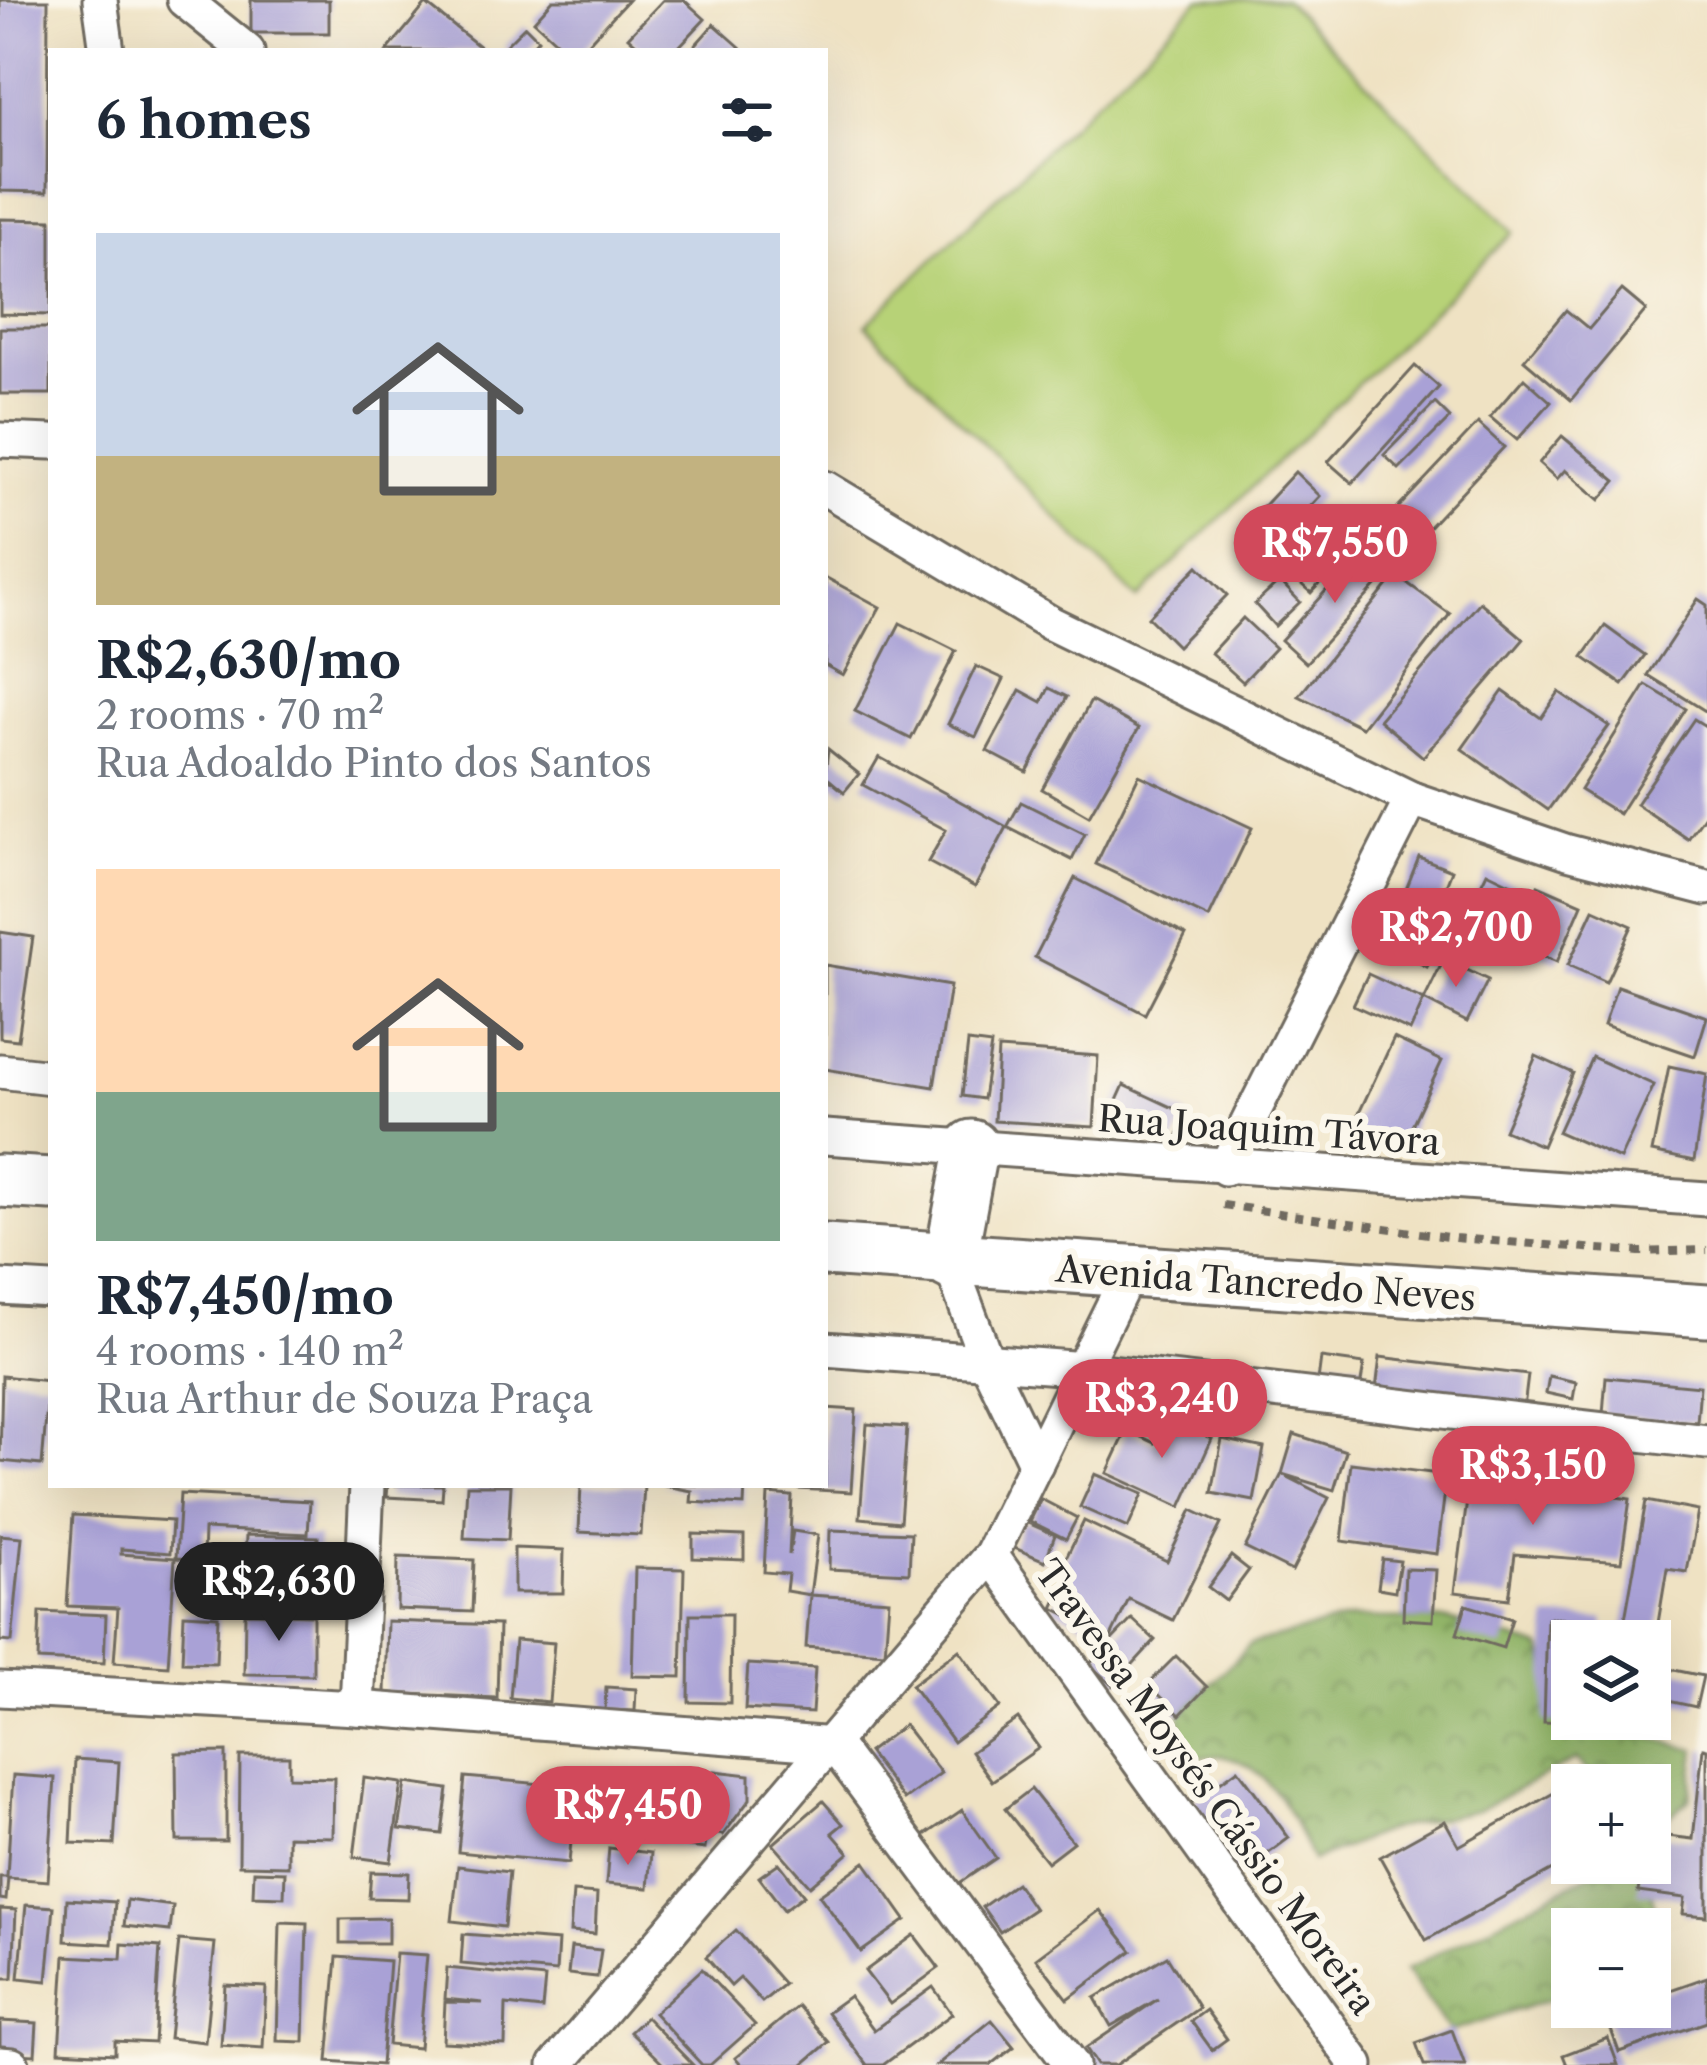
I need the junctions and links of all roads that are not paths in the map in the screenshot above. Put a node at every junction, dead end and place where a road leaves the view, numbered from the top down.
1 (100, 0) edge
2 (184, 0) edge
3 (107, 48) edge
4 (243, 48) edge
5 (0, 440) edge
6 (48, 442) edge
7 (831, 500) edge
8 (1412, 799) junction
9 (1707, 888) edge
10 (0, 1071) edge
11 (48, 1077) edge
12 (828, 1137) edge
13 (972, 1146) junction
14 (1225, 1168) junction
15 (0, 1181) edge
16 (48, 1184) edge
17 (1707, 1199) edge
18 (828, 1250) edge
19 (950, 1263) junction
20 (1129, 1273) junction
21 (0, 1287) edge
22 (48, 1290) edge
23 (1707, 1311) edge
24 (828, 1349) edge
25 (988, 1363) junction
26 (1085, 1369) junction
27 (1707, 1442) edge
28 (1036, 1464) junction
29 (367, 1488) edge
30 (991, 1555) junction
31 (0, 1689) edge
32 (357, 1708) junction
33 (834, 1745) junction
34 (0, 2064) edge
35 (12, 2065) edge
36 (556, 2065) edge
37 (1072, 2065) edge
38 (1357, 2065) edge

1 - 3 street
2 - 4 street
5 - 6 street
7 - 8 street
8 - 9 street
8 - 14 street
10 - 11 street
12 - 13 street, Rua Joaquim Távora
13 - 14 street, Rua Joaquim Távora
13 - 19 main road
14 - 17 street, Rua Joaquim Távora
15 - 16 main road
18 - 19 main road, Avenida Tancredo Neves
19 - 20 main road, Avenida Tancredo Neves
19 - 25 street
20 - 23 main road, Avenida Tancredo Neves
20 - 26 street
21 - 22 street
24 - 25 street
25 - 26 street
25 - 28 street
26 - 27 street
26 - 28 street
28 - 30 street
29 - 32 street
30 - 33 street
30 - 38 street, Travessa Moysés Cássio Moreira
31 - 32 street
32 - 33 street
33 - 36 street
33 - 37 street
34 - 35 street

